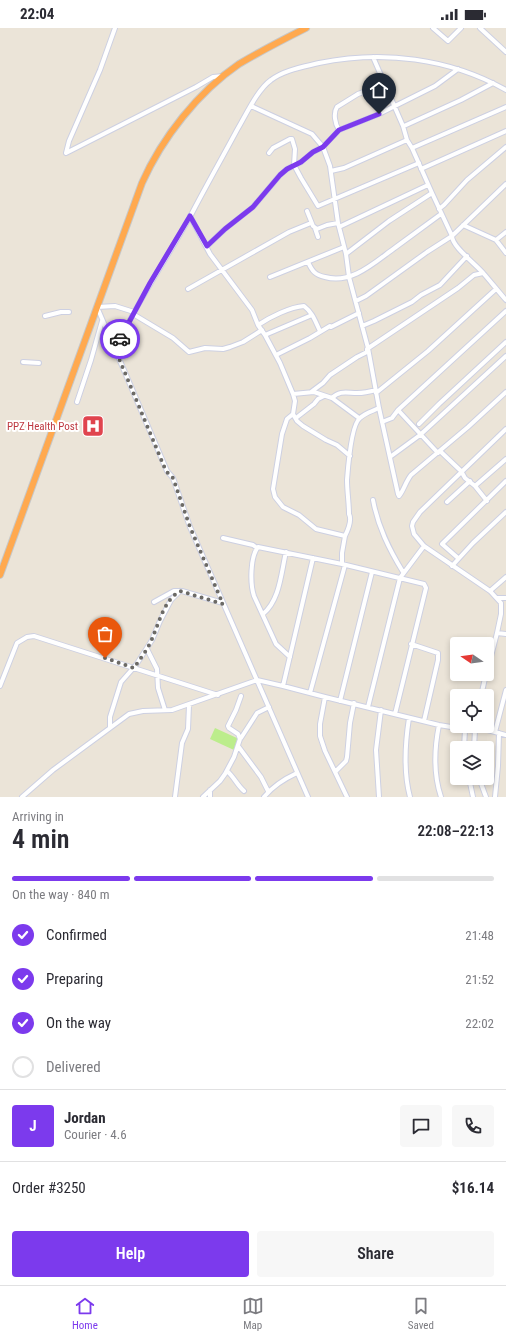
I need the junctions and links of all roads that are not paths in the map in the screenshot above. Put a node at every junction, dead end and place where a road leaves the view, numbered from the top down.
1 (116, 28) edge
2 (306, 28) edge
3 (433, 28) edge
4 (461, 28) edge
5 (480, 28) edge
6 (506, 52) edge
7 (373, 57) junction
8 (458, 69) junction
9 (225, 76) junction
10 (493, 83) junction
11 (385, 84) junction
12 (506, 90) edge
13 (251, 106) junction
14 (395, 106) junction
15 (506, 107) edge
16 (404, 126) junction
17 (339, 130) junction
18 (506, 131) edge
19 (408, 140) junction
20 (323, 147) junction
21 (506, 147) edge
22 (412, 148) junction
23 (269, 153) dead end
24 (419, 163) junction
25 (294, 165) junction
26 (421, 169) junction
27 (331, 171) junction
28 (428, 184) junction
29 (506, 184) edge
30 (432, 193) junction
31 (335, 198) junction
32 (439, 209) junction
33 (307, 211) dead end
34 (441, 214) junction
35 (190, 216) junction
36 (311, 223) junction
37 (339, 225) junction
38 (463, 225) junction
39 (314, 228) junction
40 (506, 232) edge
41 (452, 236) junction
42 (318, 237) dead end
43 (496, 240) junction
44 (207, 246) junction
45 (344, 247) junction
46 (506, 253) edge
47 (346, 254) junction
48 (466, 256) junction
49 (308, 262) junction
50 (223, 270) junction
51 (483, 273) junction
52 (270, 277) dead end
53 (349, 277) junction
54 (188, 289) dead end
55 (496, 289) junction
56 (506, 300) edge
57 (356, 301) junction
58 (97, 307) junction
59 (506, 311) edge
60 (69, 312) dead end
61 (134, 313) junction
62 (359, 313) junction
63 (312, 315) junction
64 (45, 316) dead end
65 (102, 321) junction
66 (258, 325) junction
67 (362, 326) junction
68 (262, 330) junction
69 (320, 331) junction
70 (265, 335) junction
71 (506, 342) edge
72 (115, 349) junction
73 (368, 349) junction
74 (276, 356) junction
75 (506, 356) edge
76 (23, 362) dead end
77 (40, 363) dead end
78 (311, 392) junction
79 (376, 392) junction
80 (506, 392) edge
81 (293, 394) junction
82 (324, 396) junction
83 (332, 398) junction
84 (76, 402) dead end
85 (379, 408) junction
86 (398, 410) junction
87 (293, 414) junction
88 (296, 418) junction
89 (359, 418) junction
90 (382, 422) junction
91 (419, 424) dead end
92 (506, 429) edge
93 (420, 435) junction
94 (439, 452) junction
95 (350, 456) junction
96 (390, 457) junction
97 (506, 459) edge
98 (461, 471) junction
99 (407, 480) junction
100 (470, 481) junction
101 (506, 482) edge
102 (396, 484) junction
103 (475, 486) junction
104 (373, 500) dead end
105 (487, 501) junction
106 (447, 502) dead end
107 (506, 513) edge
108 (345, 536) junction
109 (223, 538) dead end
110 (424, 546) junction
111 (257, 548) junction
112 (286, 552) junction
113 (313, 558) junction
114 (458, 558) junction
115 (343, 565) junction
116 (452, 566) junction
117 (372, 572) junction
118 (403, 572) junction
119 (0, 575) edge
120 (506, 577) edge
121 (400, 578) junction
122 (180, 591) junction
123 (490, 591) junction
124 (498, 598) junction
125 (506, 598) edge
126 (154, 602) dead end
127 (223, 604) junction
128 (263, 614) junction
129 (497, 632) junction
130 (506, 634) edge
131 (412, 644) junction
132 (494, 644) edge
133 (147, 648) junction
134 (290, 657) junction
135 (134, 668) junction
136 (158, 676) junction
137 (257, 680) junction
138 (0, 686) edge
139 (283, 686) junction
140 (506, 690) edge
141 (310, 693) junction
142 (218, 695) junction
143 (241, 696) dead end
144 (325, 697) junction
145 (340, 701) junction
146 (354, 703) junction
147 (189, 705) junction
148 (269, 707) junction
149 (368, 707) junction
150 (164, 710) junction
151 (381, 710) junction
152 (395, 714) junction
153 (409, 718) junction
154 (424, 721) junction
155 (438, 725) junction
156 (110, 727) junction
157 (450, 727) edge
158 (494, 732) edge
159 (497, 733) junction
160 (506, 735) edge
161 (240, 739) junction
162 (238, 746) junction
163 (227, 771) junction
164 (336, 771) junction
165 (297, 773) junction
166 (470, 785) edge
167 (482, 785) edge
168 (210, 790) junction
169 (244, 791) dead end
170 (268, 791) junction
171 (22, 797) edge
172 (175, 797) edge
173 (203, 797) edge
174 (210, 797) edge
175 (264, 797) edge
176 (308, 797) edge
177 (347, 797) edge
178 (379, 797) edge
179 (410, 797) edge
180 (441, 797) edge
181 (473, 797) edge
182 (486, 797) edge
183 (495, 797) edge

1 - 9 street
2 - 9 highway
3 - 4 street
5 - 6 street
7 - 8 street
7 - 11 street
7 - 13 street
8 - 10 street
8 - 14 street
9 - 58 highway
10 - 12 street
10 - 16 street
11 - 14 street
11 - 17 street
13 - 20 street
13 - 35 street
14 - 16 street
14 - 17 street
15 - 22 street
16 - 19 street
17 - 20 street
18 - 26 street
19 - 22 street
19 - 27 street
20 - 25 street
20 - 27 street
21 - 32 street
22 - 24 street
23 - 25 street
24 - 26 street
24 - 31 street
25 - 31 street
25 - 44 street
26 - 28 street
27 - 31 street
28 - 30 street
28 - 37 street
29 - 38 street
30 - 32 street
30 - 47 street
31 - 37 street
32 - 34 street
33 - 36 street
34 - 41 street
34 - 53 street
35 - 44 street
35 - 61 street
36 - 39 street
36 - 50 street
37 - 39 street
37 - 45 street
38 - 41 street
38 - 43 street
39 - 42 street
40 - 43 street
41 - 48 street
41 - 57 street
43 - 46 street
44 - 50 street
45 - 47 street
45 - 49 street
47 - 53 street
48 - 51 street
48 - 67 street
49 - 52 street
49 - 53 street
50 - 54 street
50 - 66 street
51 - 55 street
51 - 73 street
53 - 57 street
55 - 56 street
55 - 79 street
57 - 62 street
58 - 61 street
58 - 65 street
58 - 119 highway
59 - 86 street
60 - 64 street
61 - 68 street
61 - 72 street
62 - 67 street
62 - 69 street
63 - 66 street
63 - 69 street
63 - 70 street
65 - 72 street
65 - 84 street
66 - 68 street
67 - 73 street
68 - 70 street
69 - 74 street
70 - 74 street
71 - 91 street
72 - 127 street
73 - 78 street
73 - 79 street
74 - 81 street
75 - 93 street
76 - 77 street
78 - 81 street
78 - 82 street
79 - 83 street
79 - 85 street
80 - 94 street
81 - 87 street
82 - 83 street
82 - 88 street
83 - 89 street
85 - 89 street
85 - 90 street
86 - 90 street
86 - 93 street
87 - 88 street
87 - 108 street
88 - 95 street
89 - 95 street
90 - 96 street
92 - 98 street
93 - 94 street
93 - 96 street
94 - 98 street
94 - 99 street
95 - 108 street
96 - 102 street
97 - 103 street
98 - 100 street
98 - 110 street
99 - 102 street
99 - 102 street
100 - 103 street
100 - 106 street
101 - 105 street
103 - 105 street
104 - 118 street
105 - 114 street
107 - 114 street
108 - 115 street
109 - 111 street
110 - 116 street
110 - 118 street
111 - 112 street
111 - 128 street
112 - 113 street
112 - 128 street
113 - 115 street
113 - 134 street
114 - 116 street
115 - 117 street
115 - 141 street
116 - 123 street
117 - 121 street
117 - 145 street
118 - 121 street
120 - 123 street
121 - 131 street
121 - 149 street
122 - 126 street
122 - 127 street
122 - 133 street
123 - 124 street
124 - 125 street
124 - 129 street
127 - 137 street
128 - 134 street
129 - 130 street
129 - 132 street
131 - 152 street
131 - 154 street
133 - 135 street
133 - 136 street
134 - 139 street
135 - 136 street
135 - 138 street
135 - 156 street
136 - 142 street
136 - 150 street
137 - 139 street
137 - 142 street
137 - 148 street
139 - 141 street
140 - 159 street
141 - 144 street
142 - 147 street
143 - 161 street
144 - 145 street
144 - 164 street
145 - 146 street
146 - 149 street
146 - 164 street
147 - 150 street
147 - 172 street
148 - 161 street
148 - 165 street
149 - 151 street
150 - 156 street
151 - 152 street
151 - 178 street
152 - 153 street
153 - 154 street
153 - 179 street
154 - 155 street
155 - 157 street
155 - 180 street
156 - 171 street
158 - 159 street
159 - 160 street
159 - 183 street
161 - 162 street
162 - 163 street
162 - 170 street
163 - 168 street
163 - 169 street
164 - 177 street
165 - 170 street
165 - 176 street
166 - 181 street
167 - 182 street
168 - 173 street
168 - 174 street
170 - 175 street

